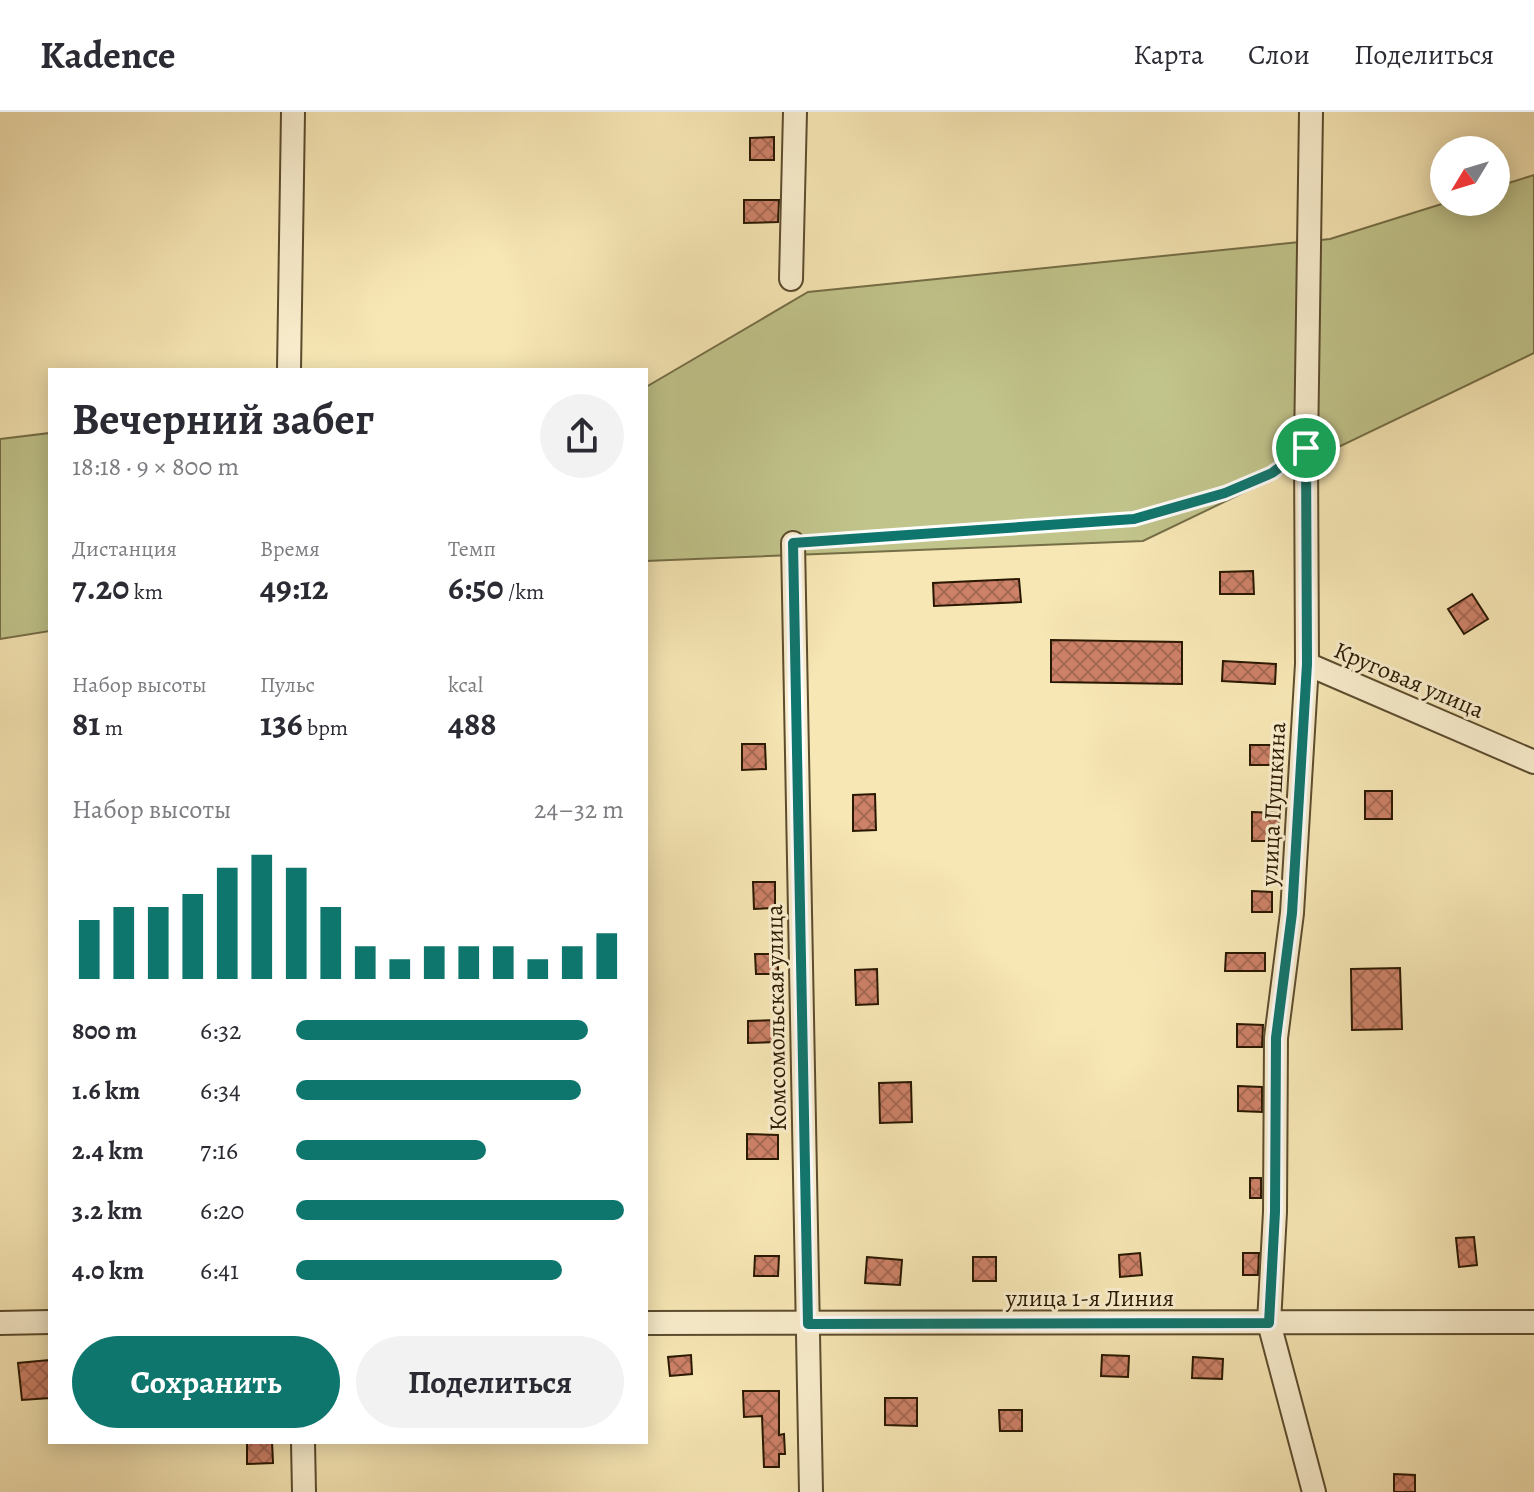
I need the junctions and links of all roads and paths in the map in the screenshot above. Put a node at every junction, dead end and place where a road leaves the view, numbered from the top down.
1 (293, 112) edge
2 (795, 112) edge
3 (1311, 112) edge
4 (791, 279) dead end
5 (289, 368) edge
6 (1306, 448) junction
7 (793, 543) joint
8 (1307, 664) junction
9 (1534, 762) edge
10 (48, 1322) edge
11 (1534, 1322) edge
12 (0, 1323) edge
13 (648, 1323) edge
14 (1269, 1323) junction
15 (808, 1324) junction
16 (303, 1444) edge
17 (304, 1492) edge
18 (811, 1492) edge
19 (1314, 1492) edge

1 - 5 street
2 - 4 street
3 - 6 street, улица Пушкина
6 - 7 path
6 - 8 street, улица Пушкина
7 - 15 street, Комсомольская улица
8 - 9 street, Круговая улица
8 - 14 street, улица Пушкина
10 - 12 street
11 - 14 street, улица 1-я Линия
13 - 15 street, улица 1-я Линия
14 - 15 street, улица 1-я Линия
14 - 19 street, улица Пушкина
15 - 18 street, Комсомольская улица
16 - 17 street

